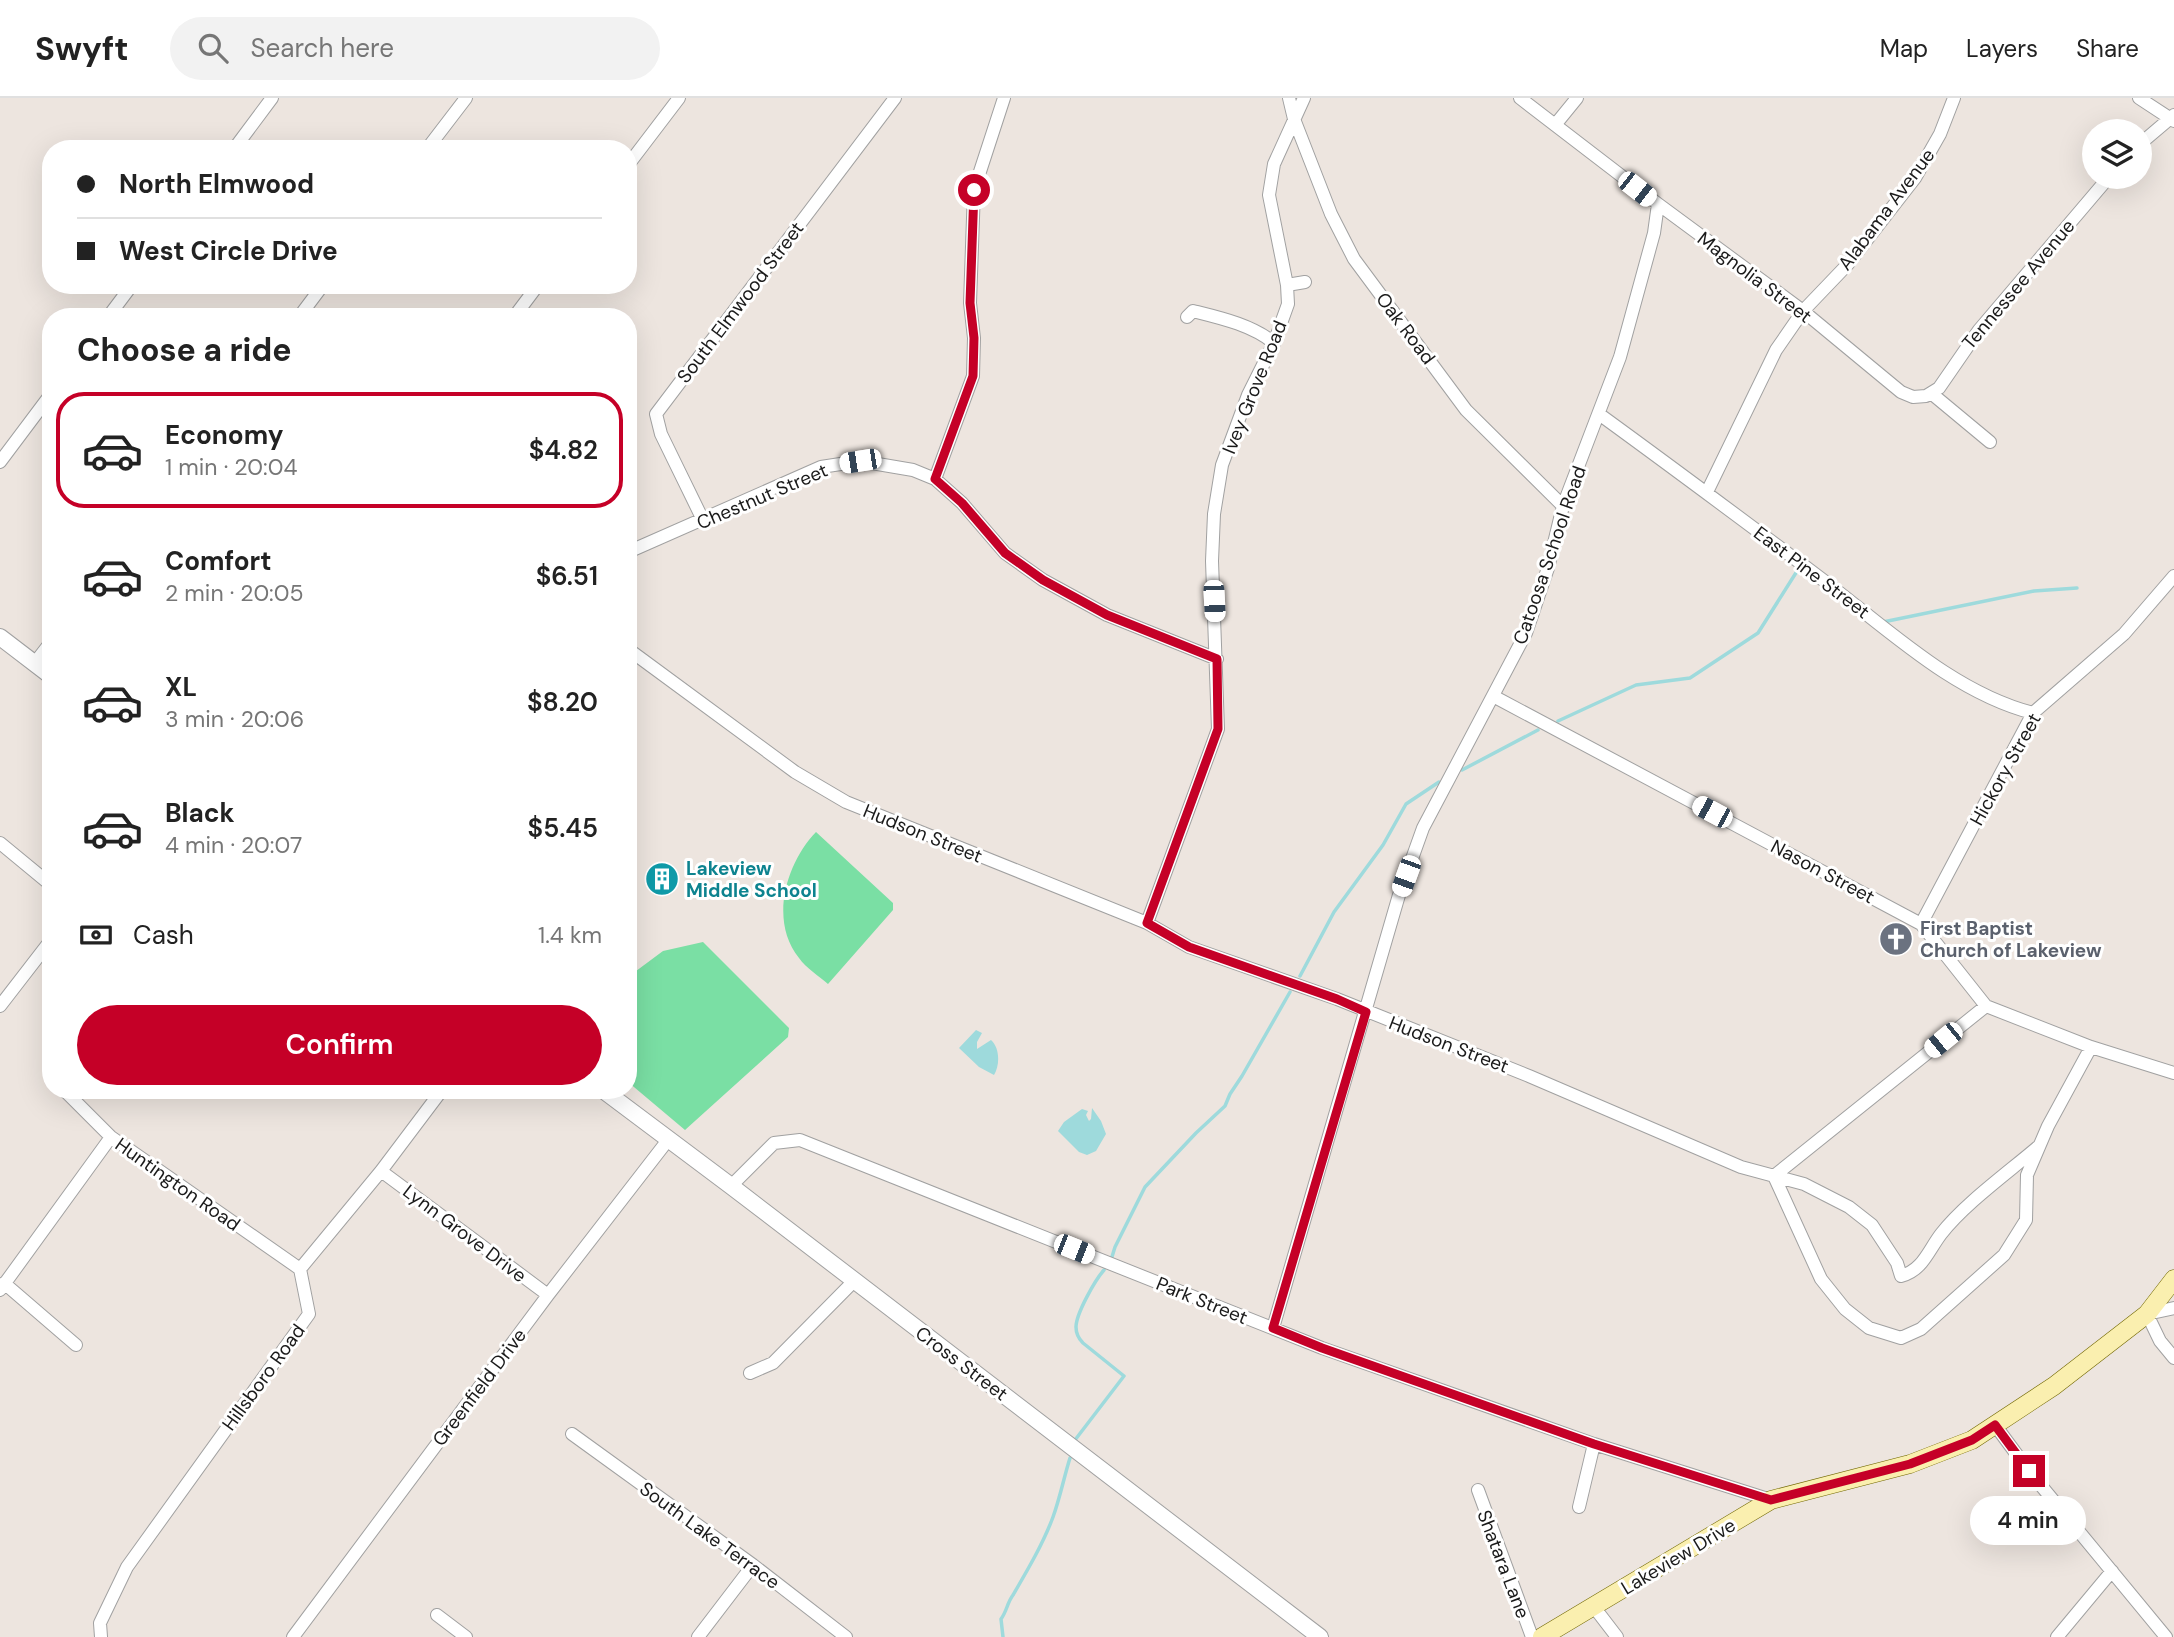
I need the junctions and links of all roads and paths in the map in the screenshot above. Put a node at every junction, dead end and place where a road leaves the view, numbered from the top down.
1 (272, 98) edge
2 (466, 98) edge
3 (678, 98) edge
4 (895, 98) edge
5 (1004, 98) edge
6 (1289, 98) edge
7 (1304, 98) edge
8 (1520, 98) edge
9 (1577, 98) edge
10 (1954, 98) edge
11 (2139, 98) edge
12 (2173, 118) edge
13 (1294, 119) junction
14 (1555, 125) junction
15 (2152, 135) edge
16 (241, 140) edge
17 (434, 140) edge
18 (637, 153) edge
19 (2098, 189) edge
20 (1658, 205) junction
21 (1305, 282) dead end
22 (1287, 285) junction
23 (1803, 311) junction
24 (1187, 317) dead end
25 (1274, 343) junction
26 (1931, 393) junction
27 (42, 406) edge
28 (1599, 414) junction
29 (1990, 442) dead end
30 (0, 462) edge
31 (935, 479) junction
32 (1707, 492) junction
33 (1563, 506) junction
34 (703, 520) junction
35 (637, 548) edge
36 (2174, 576) edge
37 (0, 637) edge
38 (42, 654) edge
39 (637, 656) edge
40 (1217, 659) junction
41 (34, 664) junction
42 (42, 670) edge
43 (1493, 696) junction
44 (2033, 713) junction
45 (0, 843) edge
46 (42, 878) edge
47 (1147, 923) junction
48 (1921, 924) junction
49 (42, 952) edge
50 (0, 1006) edge
51 (1986, 1006) junction
52 (1366, 1012) junction
53 (2091, 1047) junction
54 (2174, 1073) edge
55 (73, 1099) edge
56 (435, 1099) edge
57 (615, 1099) edge
58 (111, 1137) junction
59 (668, 1140) junction
60 (2039, 1146) junction
61 (382, 1171) junction
62 (1774, 1176) junction
63 (731, 1186) junction
64 (300, 1269) junction
65 (2174, 1279) edge
66 (855, 1280) junction
67 (2, 1286) edge
68 (548, 1295) junction
69 (2174, 1308) edge
70 (2147, 1314) junction
71 (1273, 1328) junction
72 (76, 1345) dead end
73 (2174, 1359) edge
74 (750, 1373) dead end
75 (1995, 1425) junction
76 (572, 1434) dead end
77 (1594, 1444) junction
78 (1478, 1490) dead end
79 (1771, 1500) junction
80 (1579, 1507) dead end
81 (753, 1565) junction
82 (2112, 1571) junction
83 (1594, 1607) junction
84 (437, 1615) dead end
85 (101, 1637) edge
86 (293, 1637) edge
87 (466, 1637) edge
88 (698, 1637) edge
89 (846, 1637) edge
90 (1320, 1637) edge
91 (1532, 1637) edge
92 (1542, 1637) edge
93 (1617, 1637) edge
94 (2057, 1637) edge
95 (2166, 1637) edge

1 - 16 street
2 - 17 street
3 - 18 street
4 - 34 street, South Elmwood Street
5 - 31 street
6 - 13 street, Oak Road
7 - 13 street, Ivey Grove Road
8 - 14 street, Magnolia Street
9 - 14 street
10 - 23 street, Alabama Avenue
11 - 12 street
12 - 15 street
13 - 22 street, Ivey Grove Road
13 - 33 street, Oak Road
14 - 20 street, Magnolia Street
19 - 26 street, Tennessee Avenue
20 - 23 street, Magnolia Street
20 - 28 street, Catoosa School Road
21 - 22 street
22 - 25 street, Ivey Grove Road
23 - 26 street, Magnolia Street
23 - 32 street, Alabama Avenue
24 - 25 street
25 - 40 street, Ivey Grove Road
26 - 29 street
27 - 30 street
28 - 32 street, East Pine Street
28 - 33 street, Catoosa School Road
31 - 34 street, Chestnut Street
31 - 40 street, Chestnut Street
32 - 44 street, East Pine Street
33 - 43 street, Catoosa School Road
34 - 35 street, Chestnut Street
36 - 44 street, Hickory Street
37 - 41 street
38 - 41 street
39 - 47 street, Hudson Street
40 - 47 street, Ivey Grove Road
41 - 42 street
43 - 48 street, Nason Street
43 - 52 street, Catoosa School Road
44 - 48 street, Hickory Street
45 - 46 street
47 - 52 street, Hudson Street
48 - 51 street, Nason Street
49 - 50 street
51 - 53 street
51 - 62 street
52 - 62 street, Hudson Street
52 - 71 street, Catoosa School Road
53 - 54 street
53 - 60 street
55 - 58 street, Huntington Road
56 - 61 street
57 - 59 street, Cross Street
58 - 64 street, Huntington Road
58 - 67 street
59 - 63 street, Cross Street
59 - 68 street, Greenfield Drive
60 - 62 street, Hudson Street
60 - 62 street
61 - 64 street
61 - 68 street, Lynn Grove Drive
63 - 66 street, Cross Street
63 - 71 street, Park Street
64 - 85 street, Hillsboro Road
65 - 70 main road, Lakeview Drive
66 - 74 street
66 - 90 street, Cross Street
67 - 72 street
68 - 86 street, Greenfield Drive
69 - 70 street
70 - 73 street
70 - 75 main road, Lakeview Drive
71 - 77 street, Park Street
75 - 79 main road, Lakeview Drive
75 - 82 street
76 - 81 street, South Lake Terrace
77 - 79 street, Park Street
77 - 80 street
78 - 91 street, Shatara Lane
79 - 83 main road, Lakeview Drive
81 - 88 street
81 - 89 street, South Lake Terrace
82 - 94 street
82 - 95 street
83 - 92 main road, Lakeview Drive
83 - 93 street
84 - 87 street

